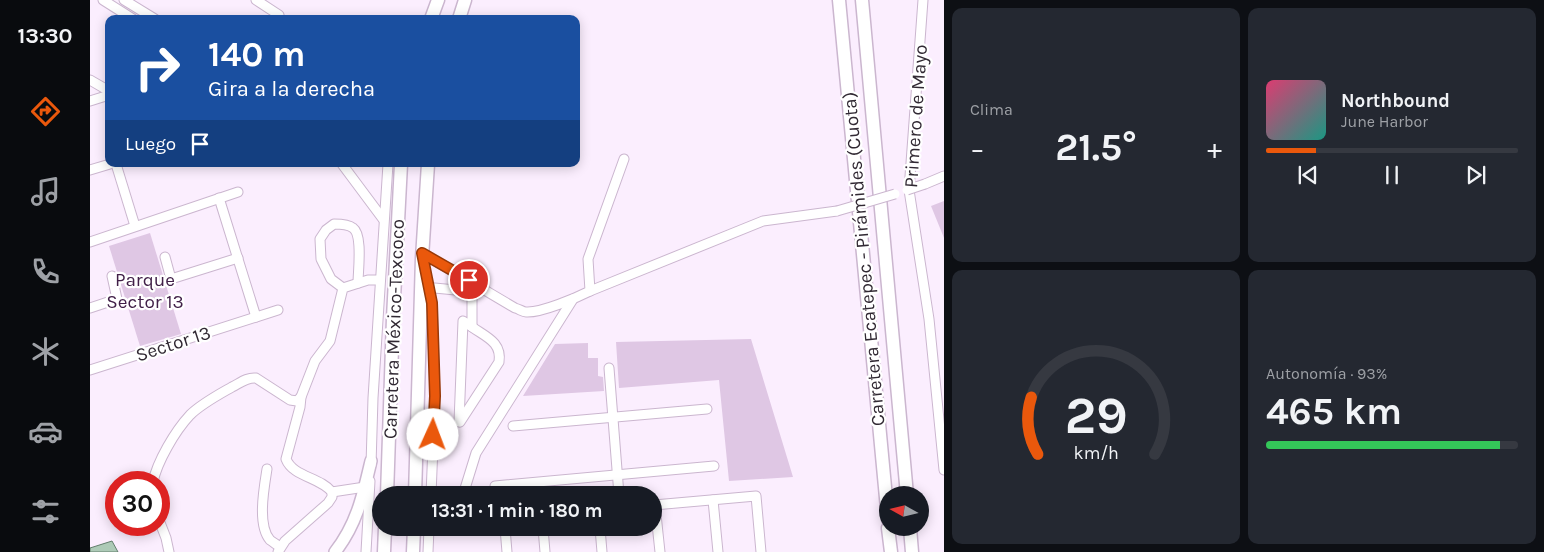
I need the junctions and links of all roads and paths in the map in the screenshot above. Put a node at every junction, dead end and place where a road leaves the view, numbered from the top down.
1 (103, 0) edge
2 (256, 0) edge
3 (438, 0) edge
4 (465, 0) edge
5 (839, 0) edge
6 (862, 0) edge
7 (923, 0) edge
8 (128, 1) edge
9 (124, 13) junction
10 (127, 15) edge
11 (149, 15) edge
12 (278, 15) dead end
13 (432, 15) edge
14 (460, 15) edge
15 (90, 80) edge
16 (105, 90) edge
17 (105, 95) edge
18 (90, 101) edge
19 (624, 159) dead end
20 (105, 166) edge
21 (117, 167) edge
22 (344, 167) edge
23 (388, 167) edge
24 (401, 167) edge
25 (428, 167) edge
26 (90, 170) edge
27 (944, 176) edge
28 (238, 192) dead end
29 (219, 198) junction
30 (383, 219) junction
31 (135, 226) junction
32 (90, 242) edge
33 (422, 256) junction
34 (165, 257) dead end
35 (238, 258) junction
36 (112, 276) dead end
37 (380, 280) junction
38 (358, 283) junction
39 (425, 287) junction
40 (343, 288) junction
41 (590, 291) junction
42 (573, 299) junction
43 (90, 308) edge
44 (278, 310) dead end
45 (256, 317) junction
46 (472, 326) junction
47 (609, 368) dead end
48 (90, 370) edge
49 (301, 397) junction
50 (707, 408) dead end
51 (613, 417) junction
52 (513, 426) dead end
53 (371, 461) junction
54 (714, 466) dead end
55 (268, 469) dead end
56 (944, 470) edge
57 (156, 471) edge
58 (618, 474) junction
59 (387, 486) edge
60 (415, 486) edge
61 (431, 486) edge
62 (466, 486) edge
63 (495, 486) dead end
64 (619, 486) edge
65 (884, 486) edge
66 (906, 486) edge
67 (365, 487) junction
68 (332, 492) junction
69 (713, 500) junction
70 (662, 504) edge
71 (165, 536) edge
72 (385, 536) edge
73 (414, 536) edge
74 (429, 536) edge
75 (505, 536) edge
76 (543, 536) edge
77 (601, 536) edge
78 (658, 536) edge
79 (889, 536) edge
80 (911, 536) edge
81 (279, 549) edge
82 (339, 551) edge
83 (169, 552) edge
84 (366, 552) edge
85 (384, 552) edge
86 (413, 552) edge
87 (428, 552) edge
88 (507, 552) edge
89 (545, 552) edge
90 (602, 552) edge
91 (660, 552) edge
92 (718, 552) edge
93 (761, 552) edge
94 (891, 552) edge
95 (912, 552) edge

1 - 9 street
2 - 12 street
3 - 13 highway
4 - 14 highway
5 - 65 highway, Carretera Ecatepec - Pirámides (Cuota)
6 - 66 highway, Carretera Ecatepec - Pirámides (Cuota)
7 - 56 street, Primero de Mayo
8 - 9 street
8 - 11 street
9 - 10 street
15 - 16 street
17 - 18 street
19 - 41 street
20 - 26 street
21 - 31 street
22 - 30 street
23 - 30 street
24 - 59 highway, Carretera México-Texcoco
25 - 33 highway, Carretera México-Texcoco
27 - 41 street, bridge
28 - 29 street
29 - 31 street
29 - 35 street
30 - 37 street
31 - 32 street
33 - 39 highway, Carretera México-Texcoco
33 - 42 street
34 - 35 street
35 - 45 street
36 - 43 street
37 - 38 street
37 - 53 street
38 - 40 street
38 - 40 street
39 - 46 street
39 - 60 highway, Carretera México-Texcoco
39 - 61 street
40 - 49 street
41 - 42 street
42 - 62 street
44 - 45 street, Sector 13
45 - 48 street, Sector 13
46 - 46 street
47 - 51 street
49 - 57 street
49 - 68 street
50 - 51 street
51 - 52 street
51 - 58 street
53 - 67 main road
53 - 84 street
54 - 58 street
55 - 81 street
58 - 63 street
58 - 64 street
67 - 68 street
67 - 82 main road
68 - 81 street
69 - 70 street
69 - 92 street
69 - 93 street
71 - 83 street
72 - 85 highway
73 - 86 highway
74 - 87 street
75 - 88 street
76 - 89 street
77 - 90 street
78 - 91 street
79 - 94 highway
80 - 95 highway

